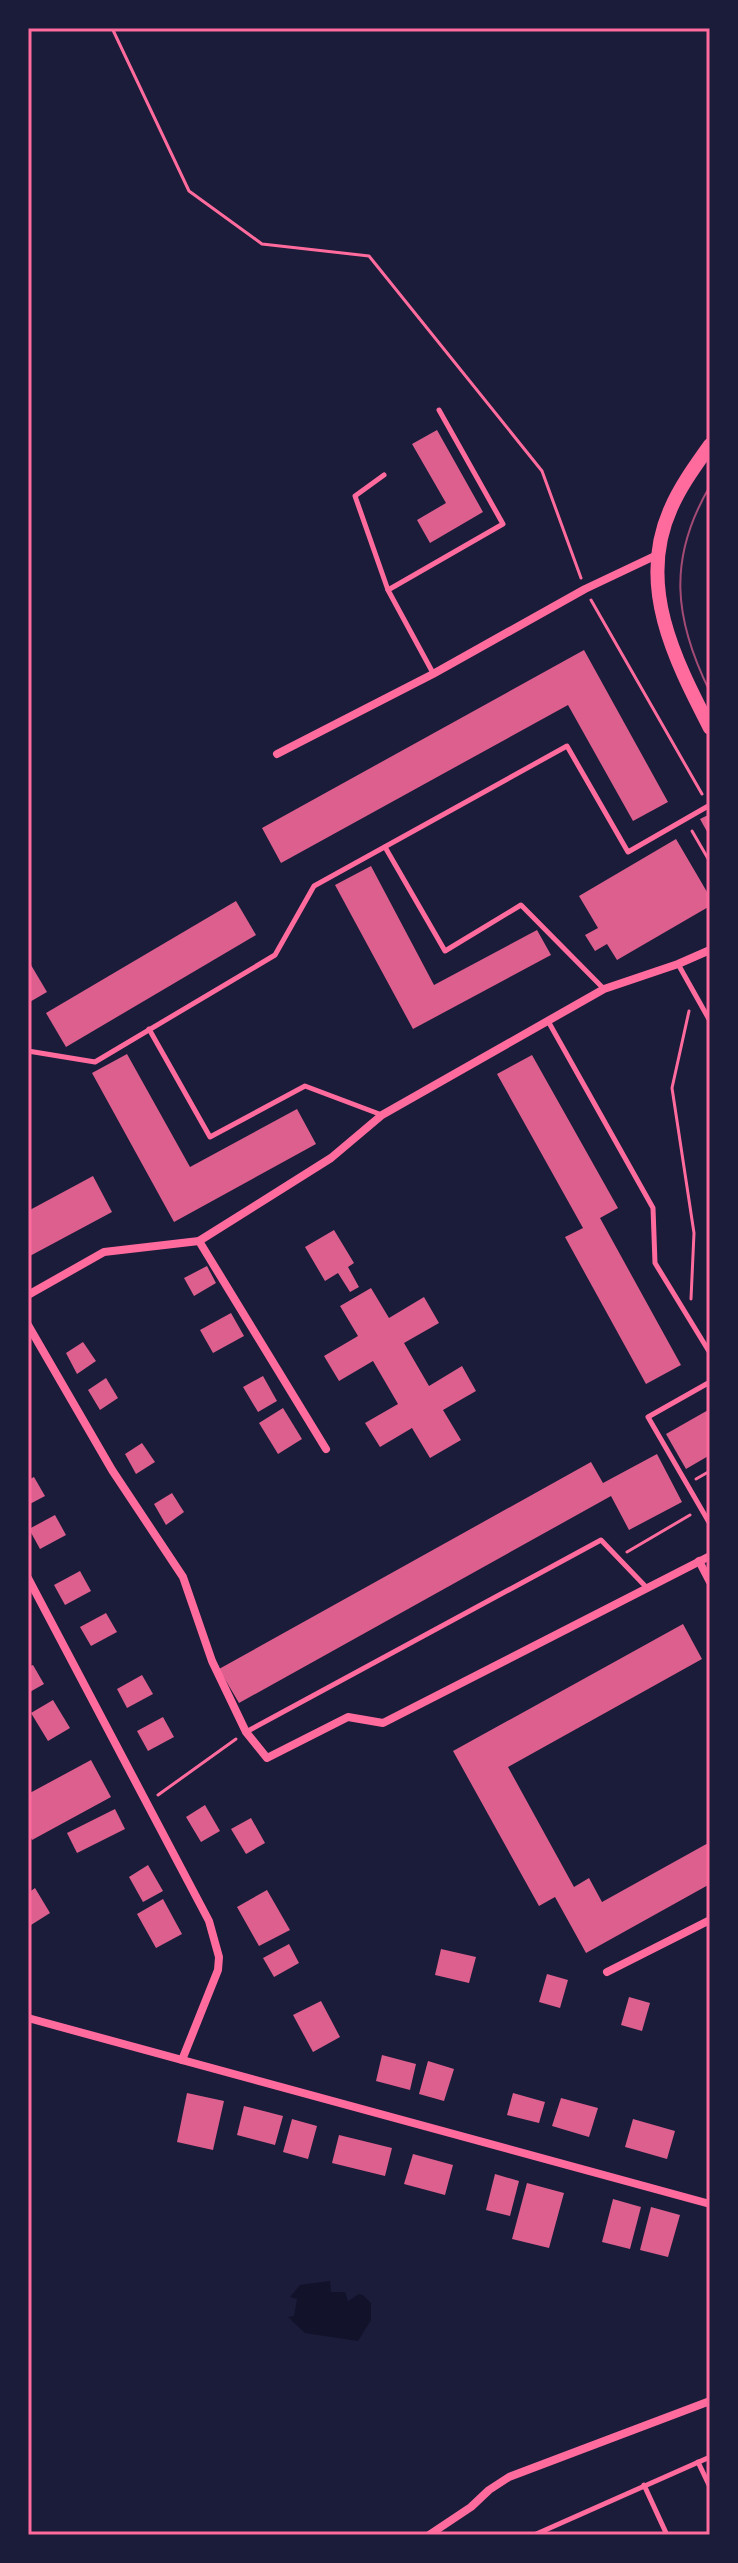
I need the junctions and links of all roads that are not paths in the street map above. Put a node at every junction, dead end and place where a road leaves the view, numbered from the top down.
1 (439, 410) dead end
2 (710, 445) edge
3 (384, 475) dead end
4 (659, 554) junction
5 (388, 590) junction
6 (433, 674) junction
7 (710, 728) edge
8 (277, 754) dead end
9 (710, 806) edge
10 (385, 847) junction
11 (710, 950) edge
12 (678, 964) junction
13 (604, 989) junction
14 (548, 1021) junction
15 (710, 1021) edge
16 (149, 1029) junction
17 (28, 1051) edge
18 (382, 1115) junction
19 (199, 1241) junction
20 (28, 1295) edge
21 (28, 1325) edge
22 (710, 1353) edge
23 (710, 1382) edge
24 (326, 1449) dead end
25 (710, 1524) edge
26 (710, 1556) edge
27 (699, 1561) junction
28 (28, 1578) edge
29 (710, 1582) edge
30 (647, 1588) junction
31 (246, 1732) junction
32 (710, 1920) edge
33 (607, 1972) dead end
34 (28, 2018) edge
35 (182, 2060) junction
36 (710, 2204) edge
37 (710, 2401) edge
38 (710, 2457) edge
39 (698, 2462) junction
40 (644, 2485) junction
41 (710, 2487) edge
42 (429, 2535) edge
43 (534, 2535) edge
44 (667, 2535) edge

1 - 5 lane
2 - 4 street
3 - 5 lane
4 - 6 street
4 - 7 street
5 - 6 lane
6 - 8 street
9 - 10 lane
10 - 13 lane
10 - 16 lane
11 - 12 street
12 - 13 street
12 - 15 lane
13 - 14 street
14 - 18 street
14 - 22 lane
16 - 17 lane
16 - 18 lane
18 - 19 street
19 - 20 street
19 - 24 street
21 - 31 street
23 - 25 lane
26 - 27 street
27 - 29 street
27 - 30 street
28 - 35 street
30 - 31 street
30 - 31 lane
32 - 33 street
34 - 35 street
35 - 36 street
37 - 42 street
38 - 39 lane
39 - 40 lane
39 - 41 lane
40 - 43 lane
40 - 44 lane

